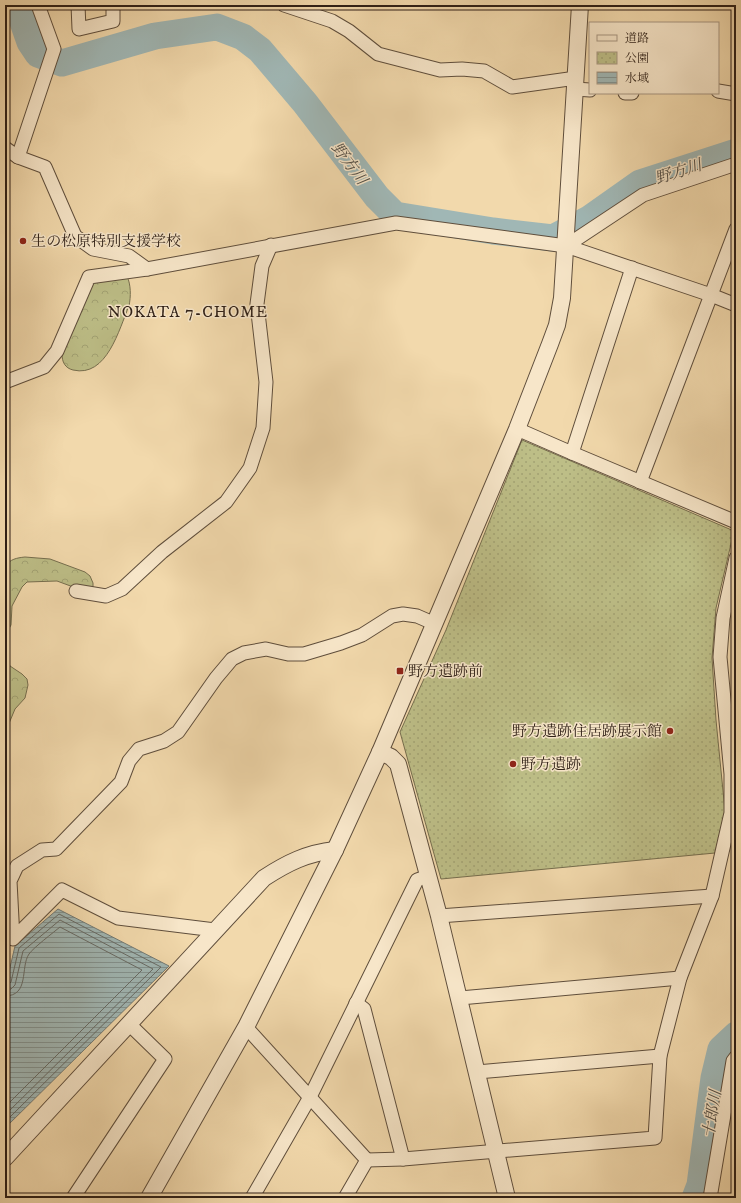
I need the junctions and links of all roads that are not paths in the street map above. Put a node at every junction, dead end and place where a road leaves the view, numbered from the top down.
1 (38, 5) edge
2 (78, 5) edge
3 (113, 5) edge
4 (284, 5) edge
5 (580, 5) edge
6 (580, 85) edge
7 (719, 91) edge
8 (736, 94) edge
9 (5, 148) edge
10 (18, 157) junction
11 (736, 164) edge
12 (736, 229) edge
13 (271, 245) junction
14 (566, 246) junction
15 (632, 268) junction
16 (147, 269) junction
17 (711, 295) junction
18 (736, 305) edge
19 (5, 382) edge
20 (517, 428) junction
21 (572, 453) junction
22 (640, 482) junction
23 (736, 522) edge
24 (736, 558) edge
25 (734, 577) edge
26 (76, 591) dead end
27 (433, 623) junction
28 (380, 752) junction
29 (335, 850) junction
30 (428, 876) junction
31 (712, 896) junction
32 (439, 916) junction
33 (215, 930) junction
34 (680, 978) junction
35 (460, 998) junction
36 (356, 1003) junction
37 (129, 1024) junction
38 (246, 1027) junction
39 (660, 1056) junction
40 (736, 1057) edge
41 (477, 1072) junction
42 (310, 1097) junction
43 (496, 1150) junction
44 (5, 1158) edge
45 (403, 1159) junction
46 (367, 1160) junction
47 (73, 1198) edge
48 (149, 1198) edge
49 (252, 1198) edge
50 (346, 1198) edge
51 (507, 1198) edge
52 (710, 1198) edge

1 - 10 street
2 - 3 street
4 - 6 street
5 - 6 street
6 - 14 street
7 - 8 street
9 - 10 street
10 - 16 street
11 - 14 street
12 - 17 street
13 - 14 street
13 - 16 street
13 - 26 street
14 - 15 street
14 - 20 street
15 - 17 street
15 - 21 street
16 - 19 street
17 - 18 street
17 - 22 street
20 - 21 street
20 - 27 street
21 - 22 street
22 - 23 street
24 - 25 street
25 - 31 street
27 - 28 street
27 - 33 street
28 - 29 street
28 - 30 street
29 - 33 street
29 - 38 street
30 - 32 street
30 - 36 street
31 - 32 street
31 - 34 street
32 - 35 street
33 - 37 street
34 - 35 street
34 - 39 street
35 - 41 street
36 - 42 street
36 - 45 street
37 - 44 street
37 - 47 street
38 - 42 street
38 - 48 street
39 - 41 street
39 - 43 street
40 - 52 street
41 - 43 street
42 - 46 street
42 - 49 street
43 - 45 street
43 - 51 street
45 - 46 street
46 - 50 street

